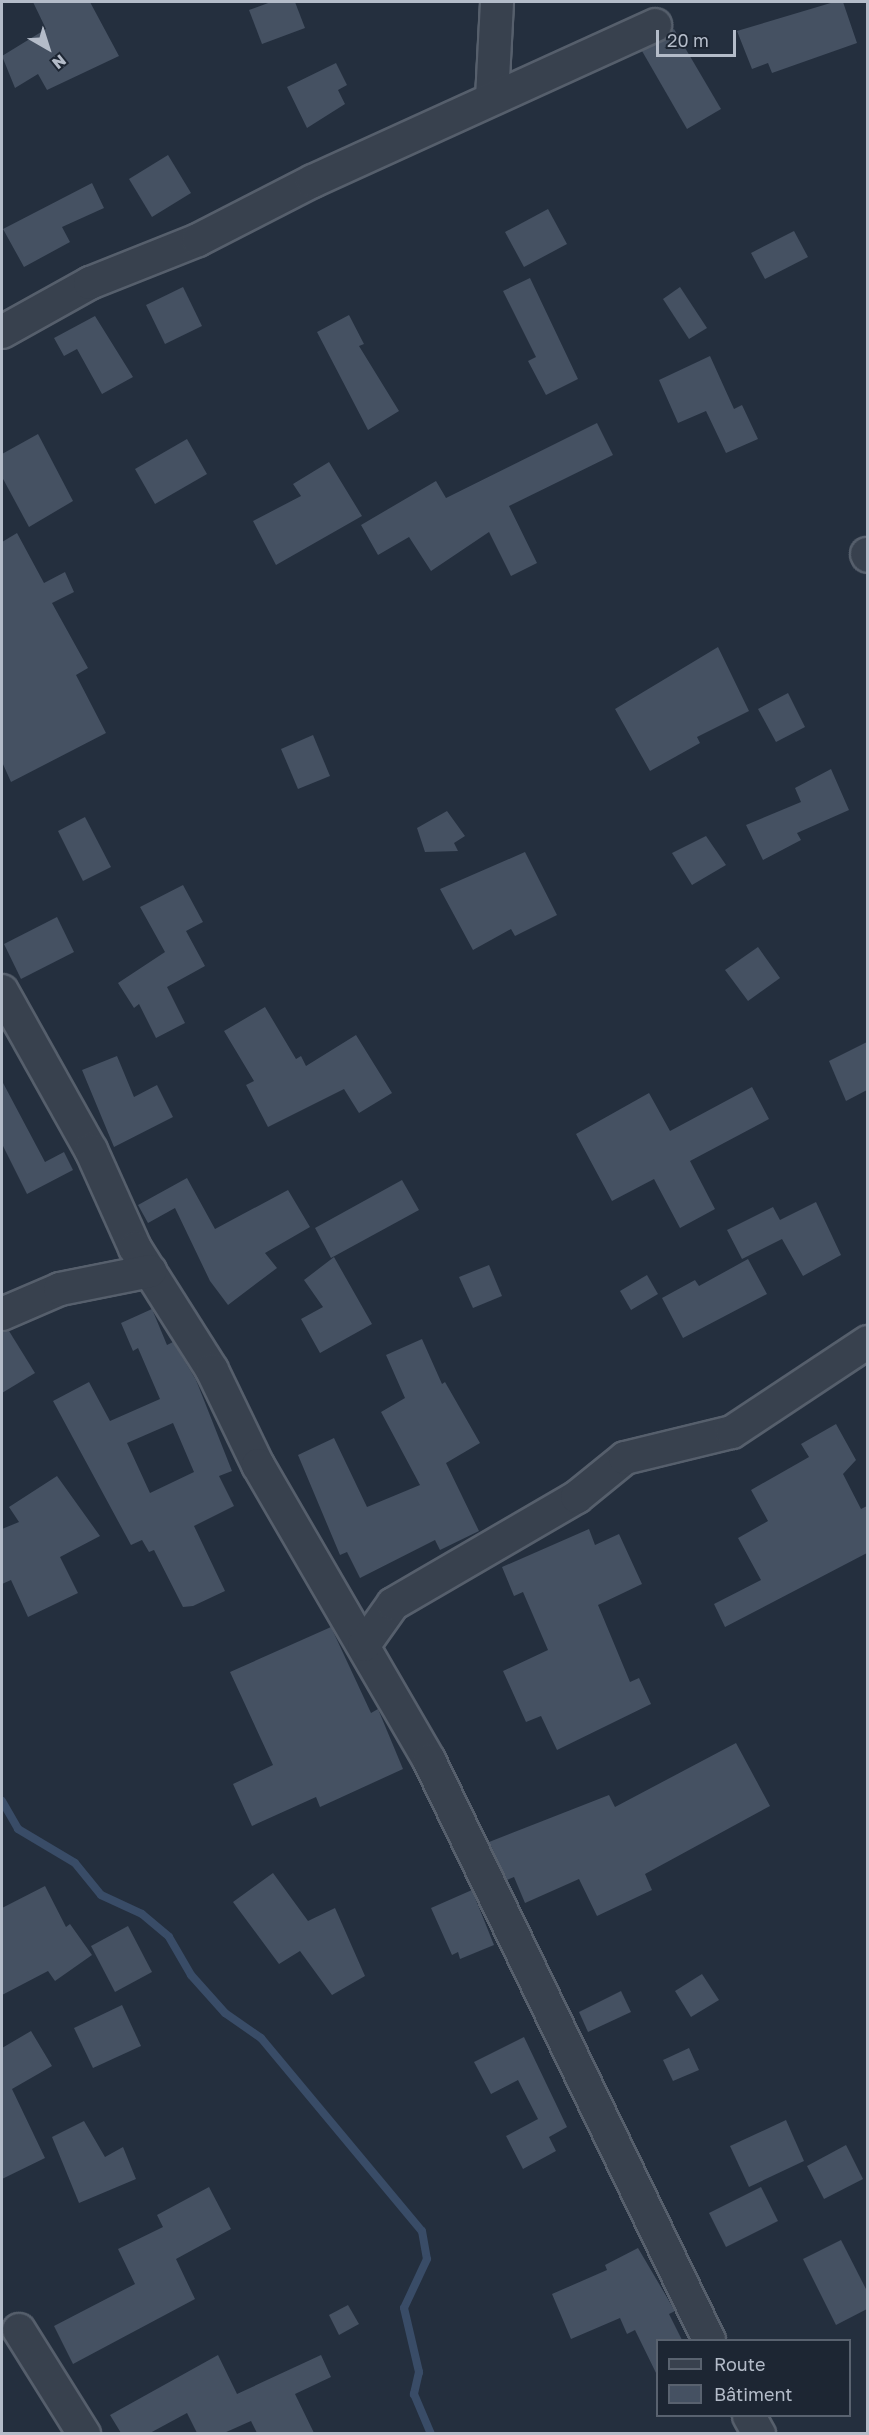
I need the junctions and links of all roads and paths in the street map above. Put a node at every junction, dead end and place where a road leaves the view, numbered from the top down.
1 (497, 2) edge
2 (655, 25) dead end
3 (492, 98) junction
4 (2, 332) edge
5 (2, 991) edge
6 (150, 1271) junction
7 (2, 1314) edge
8 (867, 1342) edge
9 (364, 1645) junction
10 (19, 2330) dead end
11 (709, 2339) edge
12 (750, 2417) edge
13 (84, 2433) edge
14 (759, 2433) edge

1 - 3 street
2 - 3 street
3 - 4 street
5 - 6 street
6 - 7 street
6 - 9 street
8 - 9 street
9 - 11 street
10 - 13 street
12 - 14 street

